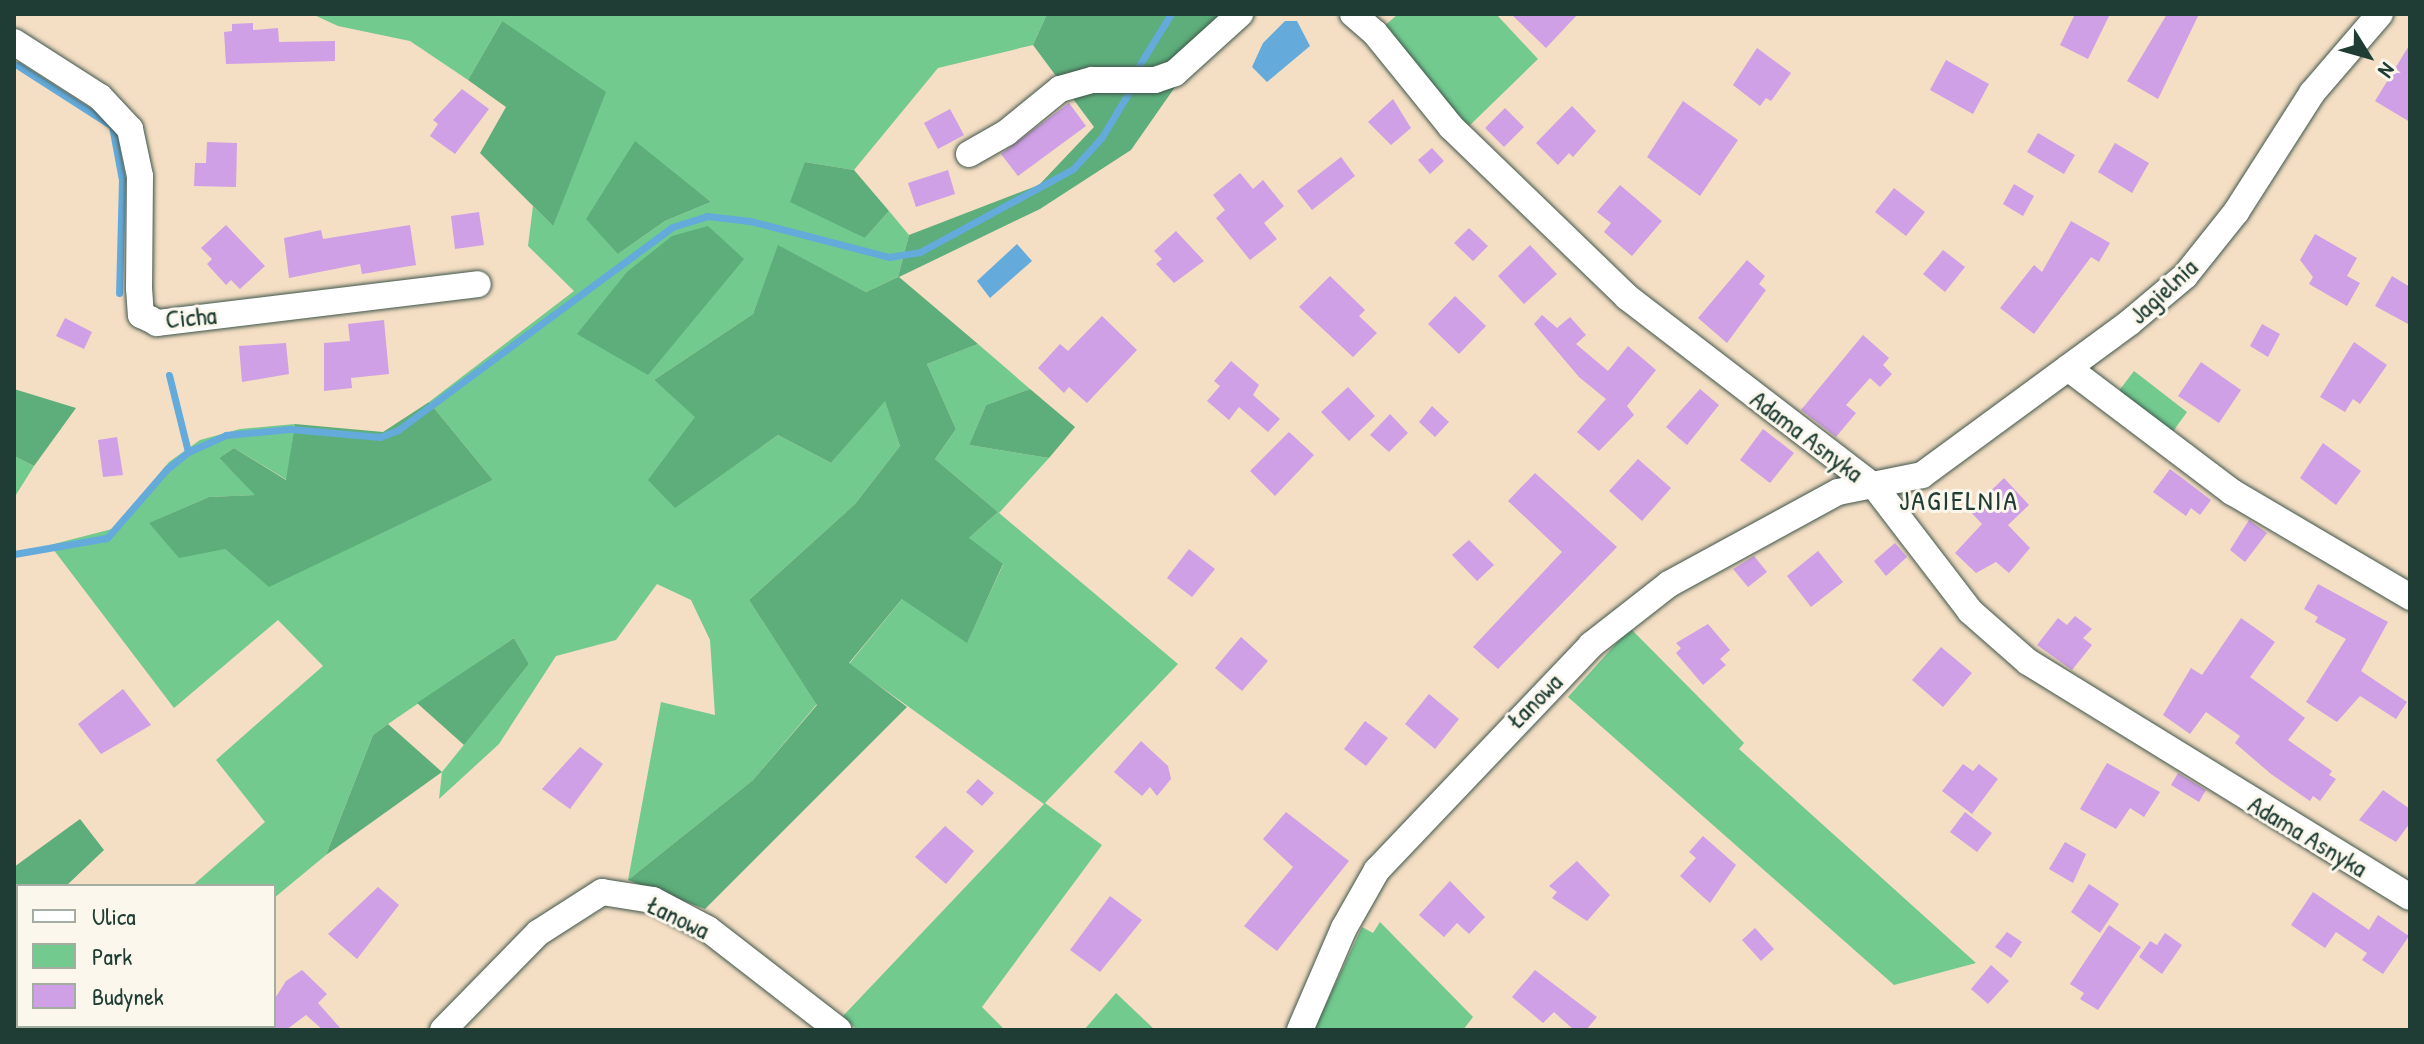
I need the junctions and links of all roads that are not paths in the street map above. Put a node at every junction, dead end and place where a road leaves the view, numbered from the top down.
1 (1240, 14) edge
2 (1353, 14) edge
3 (2380, 14) edge
4 (14, 42) edge
5 (969, 154) dead end
6 (478, 284) dead end
7 (2068, 368) junction
8 (1875, 487) junction
9 (2410, 597) edge
10 (2410, 897) edge
11 (443, 1030) edge
12 (838, 1030) edge
13 (1300, 1030) edge

1 - 5 street
2 - 8 street, Adama Asnyka
3 - 7 street, Jagielnia
4 - 6 street, Cicha
7 - 8 street, Jagielnia
7 - 9 street
8 - 10 street, Adama Asnyka
8 - 13 street, Łanowa
11 - 12 street, Łanowa

